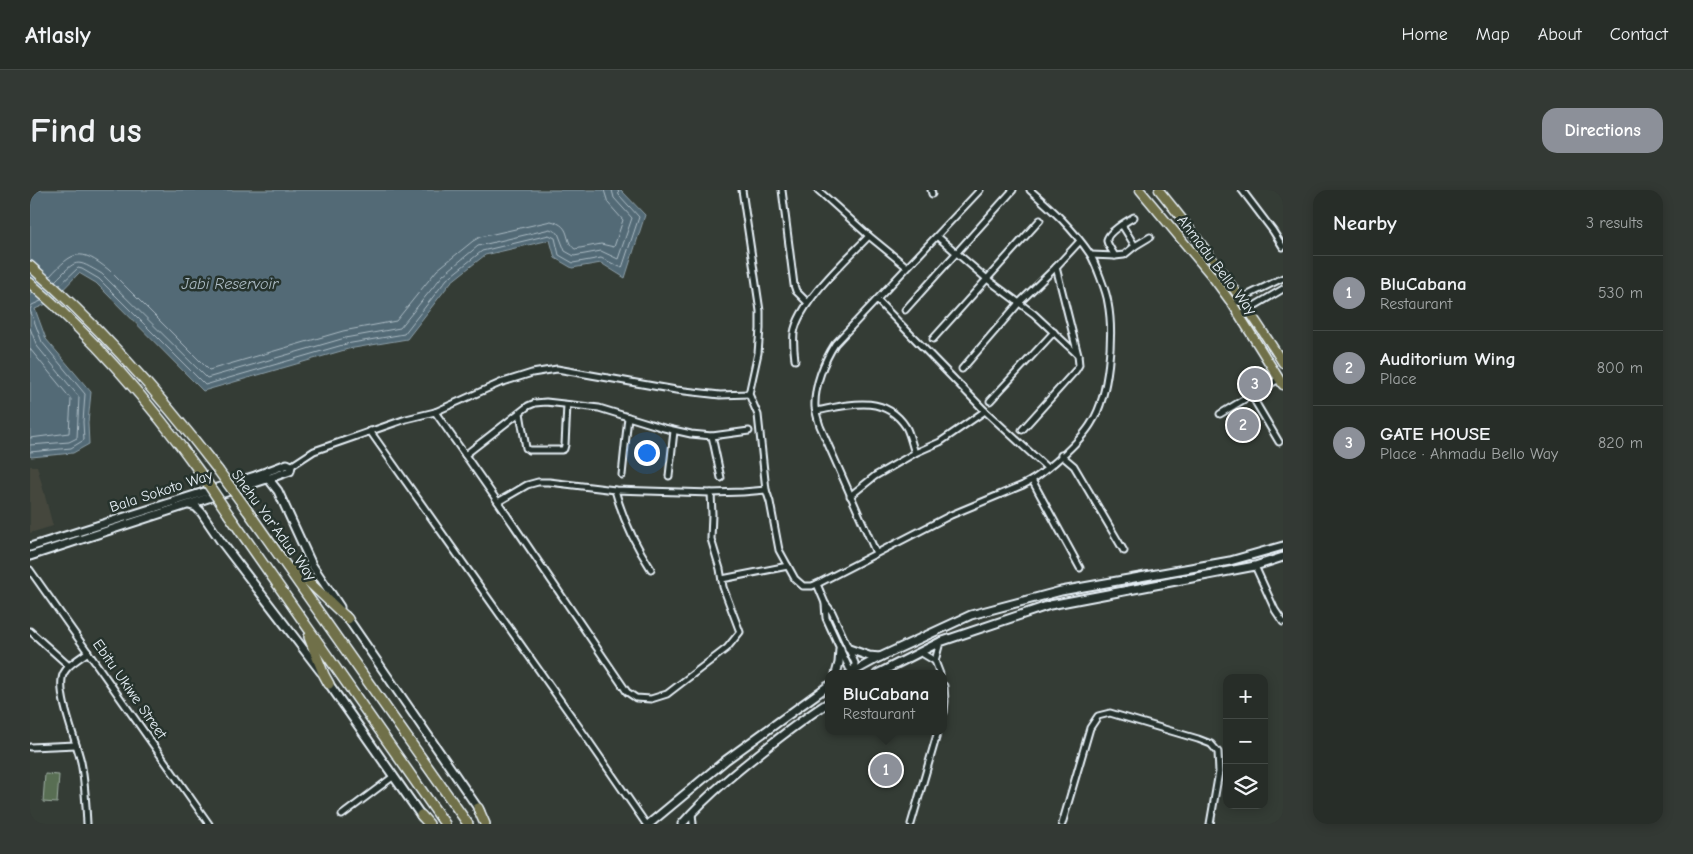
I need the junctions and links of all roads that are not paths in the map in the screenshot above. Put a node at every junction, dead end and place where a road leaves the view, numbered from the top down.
1 (742, 190) edge
2 (782, 190) edge
3 (818, 190) edge
4 (980, 190) edge
5 (1013, 190) edge
6 (1030, 190) edge
7 (1140, 190) edge
8 (1159, 190) edge
9 (1242, 190) edge
10 (1134, 217) dead end
11 (1040, 220) dead end
12 (1122, 225) junction
13 (868, 236) junction
14 (938, 236) junction
15 (1150, 238) dead end
16 (1080, 241) junction
17 (1135, 246) junction
18 (1283, 247) edge
19 (956, 253) junction
20 (1091, 255) junction
21 (1115, 256) junction
22 (30, 266) edge
23 (907, 267) junction
24 (1056, 267) junction
25 (1283, 278) edge
26 (986, 279) junction
27 (30, 283) edge
28 (1283, 289) edge
29 (1242, 298) junction
30 (876, 300) junction
31 (808, 303) junction
32 (1019, 303) junction
33 (1233, 305) junction
34 (1249, 308) junction
35 (905, 310) dead end
36 (1239, 315) junction
37 (1054, 332) junction
38 (933, 338) dead end
39 (1078, 355) junction
40 (795, 360) dead end
41 (1283, 363) edge
42 (962, 369) dead end
43 (1281, 382) edge
44 (749, 394) junction
45 (1253, 394) junction
46 (990, 401) dead end
47 (567, 405) junction
48 (816, 411) junction
49 (985, 411) junction
50 (434, 412) junction
51 (520, 413) junction
52 (1220, 414) dead end
53 (628, 417) junction
54 (1022, 430) dead end
55 (370, 431) junction
56 (674, 431) junction
57 (749, 431) dead end
58 (712, 436) junction
59 (1279, 442) dead end
60 (916, 453) junction
61 (465, 455) junction
62 (1061, 455) junction
63 (291, 466) junction
64 (1047, 468) junction
65 (283, 474) junction
66 (622, 475) dead end
67 (255, 476) junction
68 (669, 476) dead end
69 (721, 478) dead end
70 (269, 479) junction
71 (1032, 480) junction
72 (615, 490) junction
73 (766, 490) junction
74 (206, 491) junction
75 (278, 491) junction
76 (711, 492) junction
77 (850, 496) junction
78 (199, 502) junction
79 (498, 502) junction
80 (189, 504) junction
81 (201, 512) junction
82 (264, 533) junction
83 (1283, 546) edge
84 (30, 547) edge
85 (1124, 551) dead end
86 (876, 553) junction
87 (30, 556) edge
88 (1283, 556) edge
89 (788, 566) junction
90 (1255, 566) junction
91 (1080, 568) dead end
92 (650, 569) dead end
93 (30, 570) edge
94 (722, 579) junction
95 (817, 584) junction
96 (282, 592) junction
97 (825, 604) junction
98 (348, 619) junction
99 (1283, 622) edge
100 (30, 631) edge
101 (940, 642) junction
102 (840, 649) junction
103 (849, 649) junction
104 (88, 652) junction
105 (920, 652) junction
106 (880, 657) junction
107 (935, 662) junction
108 (69, 666) junction
109 (837, 670) edge
110 (850, 670) edge
111 (854, 670) edge
112 (858, 670) edge
113 (885, 670) edge
114 (938, 670) edge
115 (329, 684) junction
116 (825, 688) edge
117 (825, 705) edge
118 (937, 735) edge
119 (76, 745) junction
120 (30, 747) edge
121 (394, 776) junction
122 (478, 808) junction
123 (692, 813) junction
124 (342, 815) dead end
125 (421, 815) joint
126 (682, 823) edge
127 (87, 824) edge
128 (208, 824) edge
129 (428, 824) edge
130 (445, 824) edge
131 (468, 824) edge
132 (485, 824) edge
133 (489, 824) edge
134 (648, 824) edge
135 (693, 824) edge
136 (911, 824) edge
137 (1062, 824) edge
138 (1210, 824) edge

1 - 44 street
2 - 31 street
3 - 13 street
4 - 14 street
5 - 19 street
6 - 16 street
7 - 33 main road, Ahmadu Bello Way
8 - 29 main road, Ahmadu Bello Way
9 - 18 street
10 - 12 street
11 - 26 street
12 - 17 street
12 - 21 street
13 - 23 street
13 - 31 street
14 - 19 street
14 - 23 street
15 - 17 street
16 - 20 street
16 - 24 street
17 - 21 street
19 - 26 street
19 - 35 street
20 - 21 street
20 - 62 street
22 - 82 highway, Shehu Yar'Adua Way, bridge
23 - 30 street
24 - 32 street
24 - 39 street
25 - 29 street
26 - 32 street
26 - 38 street
27 - 96 highway, Shehu Yar'Adua Way, bridge
28 - 34 street
29 - 33 street
29 - 34 main road, Ahmadu Bello Way
30 - 48 street
30 - 49 street
31 - 40 street
32 - 37 street
32 - 42 street
33 - 36 main road, Ahmadu Bello Way
34 - 36 street
34 - 41 main road, Ahmadu Bello Way
36 - 43 main road, Ahmadu Bello Way
37 - 39 street
37 - 46 street
39 - 54 street
43 - 45 street
44 - 50 street
44 - 73 street
45 - 52 street
45 - 59 street
47 - 51 street
47 - 51 street
47 - 53 street
48 - 60 street
48 - 77 street
49 - 60 street
49 - 64 street
50 - 55 street
50 - 61 street
51 - 61 street
53 - 56 street
53 - 66 street
55 - 63 street
55 - 134 street
56 - 58 street
56 - 68 street
57 - 58 street
58 - 69 street
60 - 77 street
61 - 79 street
62 - 64 street
62 - 85 street
63 - 65 street, Bala Sokoto Way
63 - 67 street, Bala Sokoto Way
64 - 71 street
65 - 70 street, Bala Sokoto Way
65 - 75 street
67 - 70 street
67 - 74 street, Bala Sokoto Way
70 - 75 street
70 - 78 street, Bala Sokoto Way
71 - 86 street
71 - 91 street
72 - 76 street
72 - 79 street
72 - 92 street
73 - 76 street
73 - 89 street
74 - 78 street
74 - 84 street, Bala Sokoto Way
75 - 98 street
76 - 94 street
77 - 86 street
78 - 80 street, Bala Sokoto Way
78 - 81 street
79 - 94 street
80 - 81 street
80 - 87 street, Bala Sokoto Way
81 - 115 street
82 - 98 highway
82 - 131 highway, Shehu Yar'Adua Way
83 - 106 street
86 - 95 street
88 - 90 street
89 - 94 street
89 - 95 street
90 - 99 street
90 - 101 street
93 - 104 street, Ebitu Ukiwe Street
95 - 97 street
96 - 115 highway
96 - 130 highway, Shehu Yar'Adua Way
97 - 102 street
97 - 103 street
98 - 122 street
100 - 108 street
101 - 105 street
101 - 107 street
102 - 109 street
102 - 110 street
103 - 106 street
103 - 111 street
104 - 108 street
104 - 128 street, Ebitu Ukiwe Street
105 - 107 street
105 - 113 street
106 - 112 street
107 - 114 street
108 - 119 street
115 - 121 street
116 - 134 street
117 - 123 street
118 - 136 street
119 - 120 street
119 - 127 street
121 - 124 street
121 - 125 street
122 - 132 highway
122 - 133 street
123 - 126 street
123 - 135 street
125 - 129 highway
126 - 135 street
137 - 138 street

